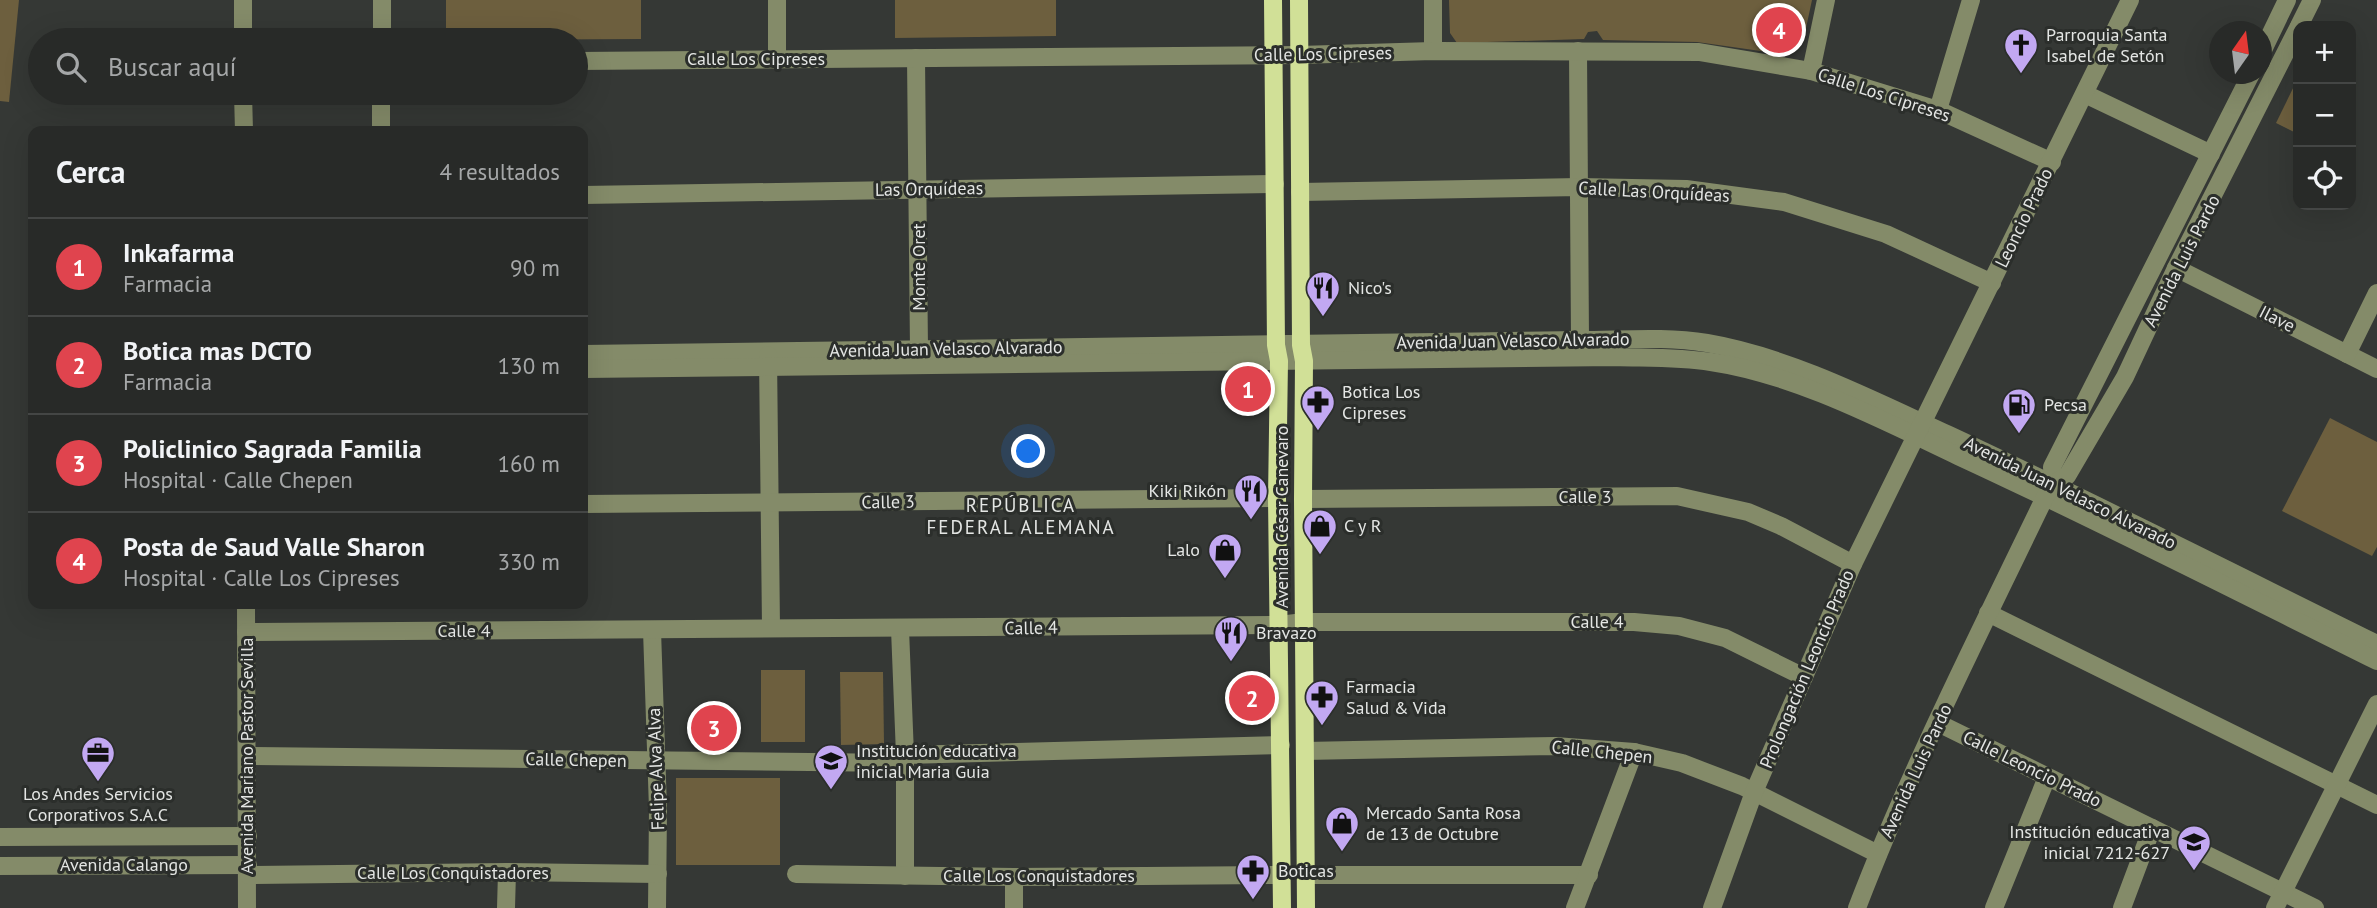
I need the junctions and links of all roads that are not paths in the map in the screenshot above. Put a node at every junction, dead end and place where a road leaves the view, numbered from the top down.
1 (243, 0) edge
2 (382, 0) edge
3 (776, 0) edge
4 (1273, 0) edge
5 (1299, 0) edge
6 (1433, 0) edge
7 (1826, 0) edge
8 (1970, 0) edge
9 (2130, 0) edge
10 (2287, 0) edge
11 (2312, 0) edge
12 (2302, 21) edge
13 (243, 28) edge
14 (382, 28) edge
15 (2272, 31) edge
16 (2293, 39) edge
17 (1433, 51) junction
18 (1578, 51) junction
19 (1274, 55) junction
20 (1299, 55) junction
21 (916, 58) junction
22 (777, 59) junction
23 (588, 61) edge
24 (1811, 71) junction
25 (2246, 84) edge
26 (2084, 94) junction
27 (243, 105) edge
28 (382, 105) edge
29 (1938, 110) junction
30 (244, 126) edge
31 (381, 126) edge
32 (2211, 154) junction
33 (2052, 162) junction
34 (1275, 184) junction
35 (1579, 187) junction
36 (918, 189) junction
37 (1300, 191) junction
38 (588, 195) edge
39 (2176, 268) junction
40 (1992, 283) junction
41 (2377, 293) edge
42 (1580, 340) junction
43 (919, 349) junction
44 (1278, 353) junction
45 (1302, 353) junction
46 (588, 354) edge
47 (2347, 354) junction
48 (768, 359) junction
49 (588, 369) edge
50 (2377, 369) edge
51 (1919, 429) junction
52 (2049, 490) junction
53 (1277, 498) junction
54 (1303, 499) junction
55 (588, 504) edge
56 (769, 504) junction
57 (1853, 564) junction
58 (246, 609) edge
59 (1988, 613) junction
60 (1304, 622) junction
61 (1279, 625) junction
62 (771, 628) junction
63 (900, 629) junction
64 (652, 630) junction
65 (246, 632) junction
66 (2377, 644) edge
67 (2377, 661) edge
68 (1804, 677) junction
69 (2377, 704) edge
70 (1938, 723) junction
71 (1281, 745) junction
72 (1305, 751) junction
73 (1634, 752) junction
74 (247, 756) junction
75 (905, 760) junction
76 (656, 761) junction
77 (2047, 777) junction
78 (2336, 785) junction
79 (1754, 792) junction
80 (2377, 805) edge
81 (2152, 828) junction
82 (248, 836) junction
83 (0, 837) edge
84 (1878, 854) junction
85 (0, 866) edge
86 (248, 870) junction
87 (506, 872) junction
88 (659, 874) junction
89 (796, 874) dead end
90 (1282, 875) junction
91 (1306, 875) junction
92 (1588, 875) junction
93 (905, 876) junction
94 (1014, 877) junction
95 (2278, 900) edge
96 (247, 908) edge
97 (506, 908) edge
98 (657, 908) edge
99 (1014, 908) edge
100 (1282, 908) edge
101 (1306, 908) edge
102 (1575, 908) edge
103 (1712, 908) edge
104 (1857, 908) edge
105 (1994, 908) edge
106 (2122, 908) edge
107 (2315, 908) edge

1 - 13 street
2 - 14 street
3 - 22 street
4 - 19 main road, Avenida César Canevaro
5 - 20 main road, Avenida César Canevaro
6 - 17 street
7 - 24 street
8 - 29 street
9 - 26 street, Leoncio Prado
10 - 15 street
11 - 12 street, Avenida Luis Pardo
16 - 39 street, Avenida Luis Pardo
17 - 18 street, Calle Los Cipreses
17 - 20 street, Calle Los Cipreses
18 - 24 street, Calle Los Cipreses
18 - 35 street
19 - 20 street, Calle Los Cipreses
19 - 21 street, Calle Los Cipreses
19 - 34 main road, Avenida César Canevaro
20 - 37 main road, Avenida César Canevaro
21 - 22 street, Calle Los Cipreses
21 - 36 street, Monte Oret
22 - 23 street, Calle Los Cipreses
24 - 29 street, Calle Los Cipreses
25 - 32 street, Avenida Luis Pardo
26 - 32 street
26 - 33 street, Leoncio Prado
27 - 30 street
28 - 31 street
29 - 33 street, Calle Los Cipreses
32 - 52 street, Avenida Luis Pardo
33 - 40 street, Leoncio Prado
34 - 36 street, Las Orquídeas
34 - 44 main road, Avenida César Canevaro
35 - 37 street, Calle Las Orquídeas
35 - 40 street, Calle Las Orquídeas
35 - 42 street
36 - 38 street, Las Orquídeas
36 - 43 street, Monte Oret
37 - 45 main road, Avenida César Canevaro
39 - 47 street, Ilave
39 - 52 street, Avenida Luis Pardo
40 - 51 street, Leoncio Prado
41 - 47 street
42 - 45 street, Avenida Juan Velasco Alvarado
42 - 51 street, Avenida Juan Velasco Alvarado
43 - 44 street, Avenida Juan Velasco Alvarado
43 - 48 street, Avenida Juan Velasco Alvarado
44 - 45 street, Avenida Juan Velasco Alvarado
44 - 48 street, Avenida Juan Velasco Alvarado
44 - 53 main road, Avenida César Canevaro
45 - 51 street, Avenida Juan Velasco Alvarado
45 - 54 main road, Avenida César Canevaro
46 - 48 street, Avenida Juan Velasco Alvarado
47 - 50 street, Ilave
48 - 49 street, Avenida Juan Velasco Alvarado
48 - 56 street
51 - 52 street, Avenida Juan Velasco Alvarado
51 - 57 street, Prolongación Leoncio Prado
52 - 59 street, Avenida Luis Pardo
52 - 66 street, Avenida Juan Velasco Alvarado
52 - 67 street, Avenida Juan Velasco Alvarado
53 - 56 street, Calle 3
53 - 61 main road, Avenida César Canevaro
54 - 57 street, Calle 3
54 - 60 main road, Avenida César Canevaro
55 - 56 street, Calle 3
56 - 62 street
57 - 68 street, Prolongación Leoncio Prado
58 - 65 street, Avenida Mariano Pastor Sevilla
59 - 70 street, Avenida Luis Pardo
59 - 78 street
60 - 61 street, Calle 4
60 - 68 street, Calle 4
60 - 72 main road, Avenida César Canevaro
61 - 63 street, Calle 4
61 - 71 main road, Avenida César Canevaro
62 - 63 street, Calle 4
62 - 64 street, Calle 4
63 - 75 street
64 - 65 street, Calle 4
64 - 76 street, Felipe Alva Alva
65 - 74 street, Avenida Mariano Pastor Sevilla
68 - 79 street, Prolongación Leoncio Prado
69 - 78 street
70 - 77 street, Calle Leoncio Prado
70 - 84 street, Avenida Luis Pardo
71 - 75 street, Calle Chepen
71 - 90 main road, Avenida César Canevaro
72 - 73 street, Calle Chepen
72 - 91 main road, Avenida César Canevaro
73 - 79 street, Calle Chepen
73 - 92 street
74 - 76 street, Calle Chepen
74 - 82 street, Avenida Mariano Pastor Sevilla
75 - 76 street, Calle Chepen
75 - 93 street
76 - 88 street, Felipe Alva Alva
77 - 81 street, Calle Leoncio Prado
77 - 105 street
78 - 80 street
78 - 95 street
79 - 84 street, Calle Chepen
79 - 103 street, Prolongación Leoncio Prado
81 - 95 street, Calle Leoncio Prado
81 - 106 street
82 - 83 street, Avenida Calango
82 - 86 street, Avenida Mariano Pastor Sevilla
84 - 104 street, Avenida Luis Pardo
85 - 86 street, Avenida Calango
86 - 87 street, Calle Los Conquistadores
86 - 96 street, Avenida Mariano Pastor Sevilla
87 - 88 street, Calle Los Conquistadores
87 - 97 street
88 - 98 street, Felipe Alva Alva
89 - 93 street, Calle Los Conquistadores
90 - 94 street, Calle Los Conquistadores
90 - 100 main road, Avenida César Canevaro
91 - 92 street
91 - 101 main road, Avenida César Canevaro
92 - 102 street
93 - 94 street, Calle Los Conquistadores
94 - 99 street
95 - 107 street, Calle Leoncio Prado

